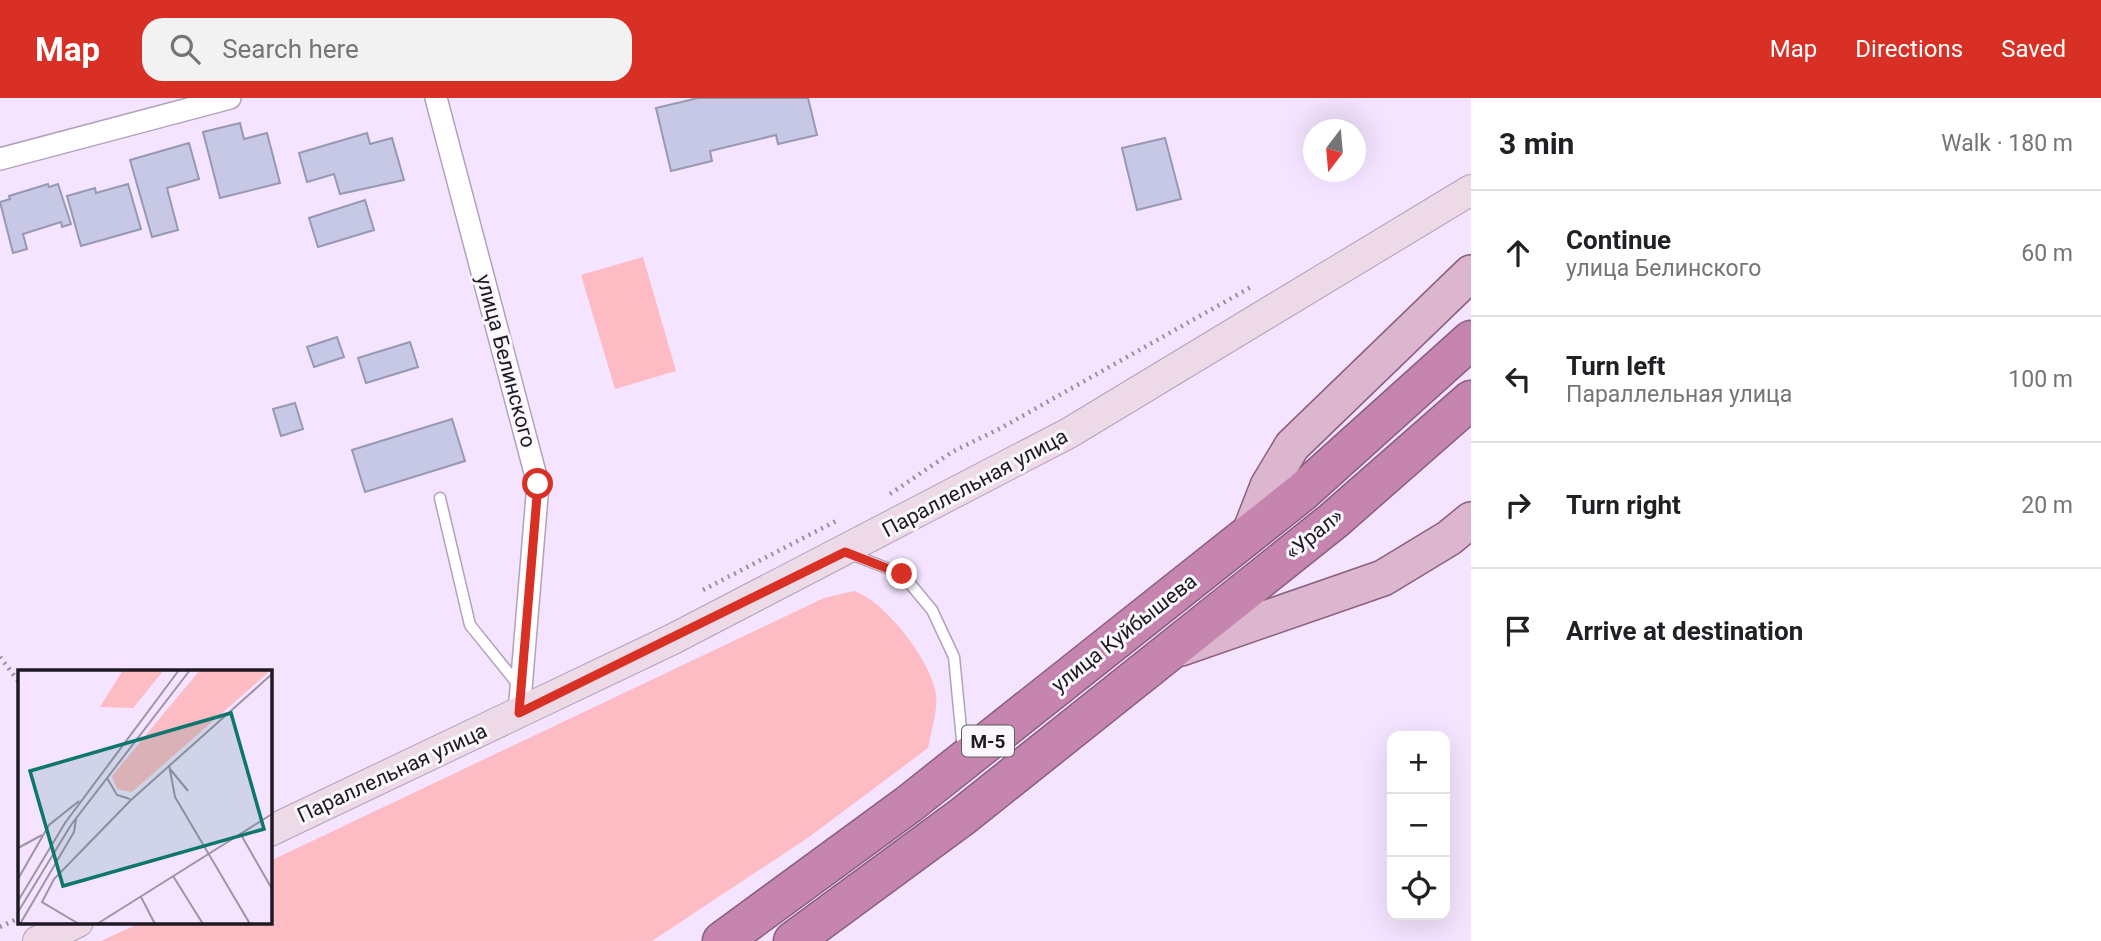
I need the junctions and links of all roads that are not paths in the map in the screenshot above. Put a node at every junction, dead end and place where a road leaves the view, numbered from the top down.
1 (230, 98) edge
2 (436, 98) edge
3 (170, 106) edge
4 (0, 159) edge
5 (1471, 190) edge
6 (1471, 272) edge
7 (1471, 340) edge
8 (1471, 400) edge
9 (440, 498) dead end
10 (1471, 520) edge
11 (1249, 535) junction
12 (845, 552) junction
13 (1152, 662) junction
14 (520, 701) junction
15 (964, 760) junction
16 (271, 830) edge
17 (76, 923) edge
18 (37, 941) edge
19 (722, 941) edge
20 (793, 941) edge

1 - 3 street
2 - 14 street, улица Белинского
3 - 4 street
5 - 12 street, Параллельная улица
6 - 11 main road
7 - 11 highway, «Урал» / М-5
8 - 13 highway, «Урал» / М-5
9 - 14 lane
10 - 13 main road, улица Куйбышева
11 - 15 highway, улица Куйбышева / М-5
12 - 14 street, Параллельная улица
12 - 15 lane
13 - 20 highway, улица Куйбышева / М-5
14 - 16 street, Параллельная улица
15 - 19 highway, улица Куйбышева / М-5
17 - 18 street

